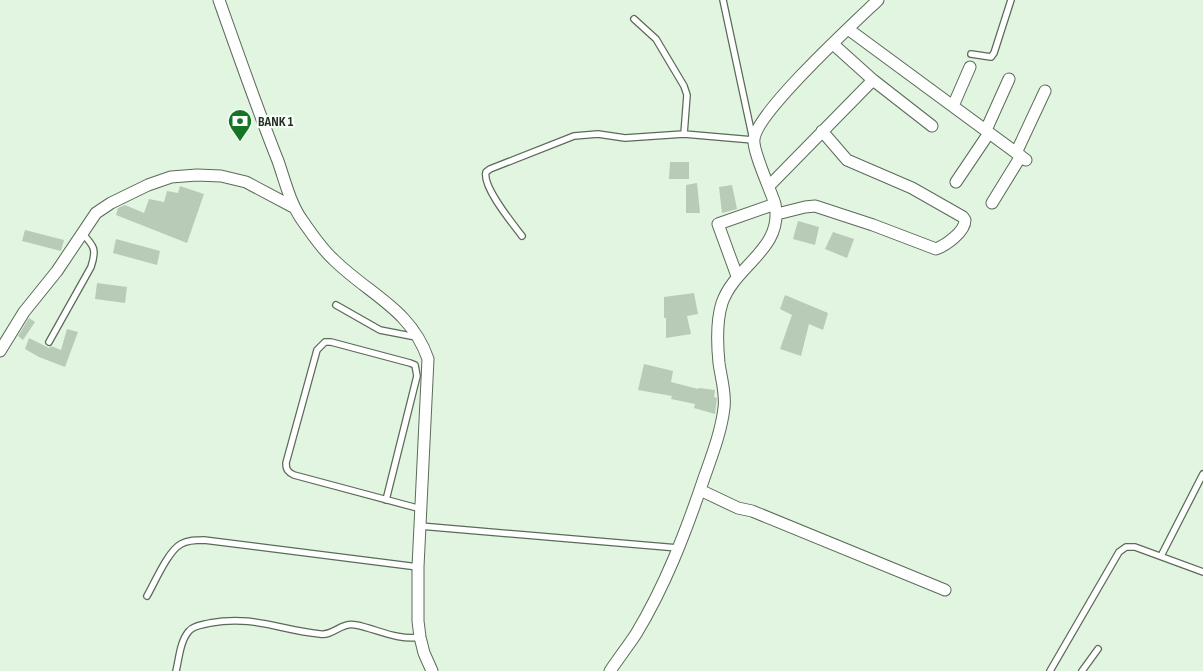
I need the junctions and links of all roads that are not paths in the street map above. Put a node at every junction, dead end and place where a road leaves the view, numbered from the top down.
1 (219, 0) edge
2 (723, 0) edge
3 (878, 0) edge
4 (1011, 0) edge
5 (634, 19) dead end
6 (848, 28) junction
7 (833, 44) junction
8 (971, 54) dead end
9 (970, 67) dead end
10 (1009, 79) dead end
11 (873, 80) junction
12 (1045, 91) dead end
13 (953, 106) junction
14 (932, 126) dead end
15 (822, 131) junction
16 (988, 132) junction
17 (684, 134) junction
18 (753, 140) junction
19 (1021, 156) junction
20 (956, 182) dead end
21 (769, 186) junction
22 (992, 203) dead end
23 (295, 208) junction
24 (776, 209) junction
25 (82, 233) junction
26 (522, 236) dead end
27 (737, 276) junction
28 (336, 305) dead end
29 (419, 337) junction
30 (49, 342) dead end
31 (0, 351) edge
32 (1203, 474) edge
33 (700, 490) junction
34 (386, 500) junction
35 (421, 510) junction
36 (420, 526) junction
37 (678, 548) junction
38 (1161, 556) junction
39 (418, 567) junction
40 (1203, 572) edge
41 (944, 590) dead end
42 (147, 596) dead end
43 (420, 637) junction
44 (1098, 649) dead end
45 (176, 671) edge
46 (432, 671) edge
47 (610, 671) edge
48 (1050, 671) edge
49 (1082, 671) edge

1 - 23 street
2 - 18 lane
3 - 6 street
4 - 8 lane
5 - 17 lane
6 - 7 street
6 - 13 street
7 - 11 street
7 - 18 street
9 - 13 street
10 - 16 street
11 - 14 street
11 - 15 street
12 - 19 street
13 - 16 street
15 - 21 street
15 - 24 street
16 - 19 street
16 - 20 street
17 - 18 lane
17 - 26 lane
18 - 21 street
19 - 22 street
21 - 24 street
23 - 25 street
23 - 29 street
24 - 27 street
24 - 27 street
25 - 30 lane
25 - 31 street
27 - 33 street
28 - 29 lane
29 - 35 street
32 - 38 lane
33 - 37 street
33 - 41 street
34 - 34 lane
34 - 35 lane
35 - 36 street
36 - 37 lane
36 - 39 street
37 - 47 street
38 - 40 lane
38 - 48 lane
39 - 42 lane
39 - 43 street
43 - 45 lane
43 - 46 street
44 - 49 lane

